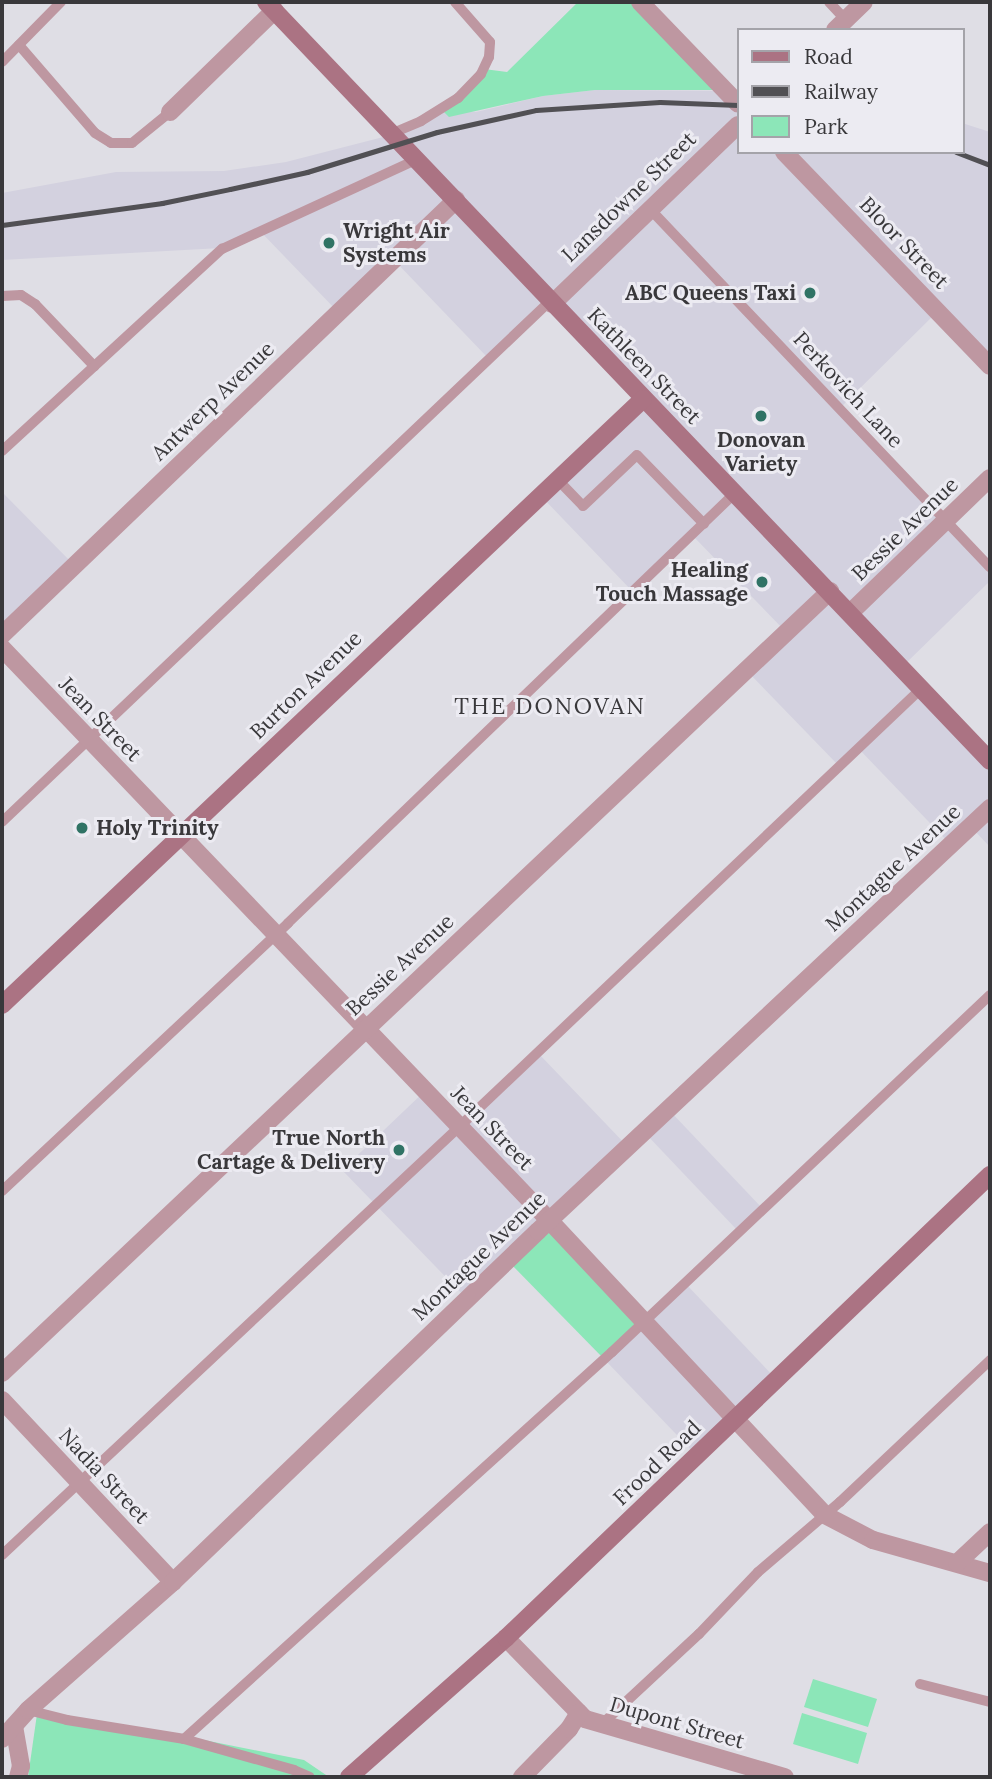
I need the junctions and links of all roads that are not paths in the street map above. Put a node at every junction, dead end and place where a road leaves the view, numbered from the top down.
1 (61, 2) edge
2 (455, 2) edge
3 (640, 2) edge
4 (829, 2) edge
5 (864, 2) edge
6 (271, 6) edge
7 (840, 25) edge
8 (19, 45) junction
9 (2, 62) edge
10 (736, 102) edge
11 (170, 112) joint
12 (736, 126) edge
13 (393, 133) junction
14 (786, 154) edge
15 (418, 159) junction
16 (456, 200) junction
17 (649, 208) junction
18 (2, 296) edge
19 (551, 302) junction
20 (94, 366) junction
21 (990, 366) edge
22 (643, 399) junction
23 (2, 452) edge
24 (990, 478) edge
25 (557, 479) junction
26 (735, 493) junction
27 (946, 522) junction
28 (704, 524) junction
29 (990, 567) edge
30 (830, 591) junction
31 (851, 612) junction
32 (2, 635) edge
33 (2, 648) edge
34 (922, 688) junction
35 (89, 740) junction
36 (990, 761) edge
37 (990, 808) edge
38 (2, 822) edge
39 (181, 836) junction
40 (274, 936) junction
41 (990, 995) edge
42 (2, 1005) edge
43 (365, 1030) junction
44 (459, 1127) junction
45 (990, 1175) edge
46 (2, 1191) edge
47 (550, 1220) junction
48 (643, 1321) junction
49 (990, 1360) edge
50 (2, 1373) edge
51 (2, 1400) edge
52 (736, 1420) junction
53 (79, 1482) junction
54 (825, 1515) junction
55 (990, 1532) edge
56 (2, 1555) edge
57 (957, 1563) junction
58 (990, 1573) edge
59 (173, 1583) junction
60 (506, 1638) junction
61 (920, 1684) dead end
62 (990, 1702) edge
63 (28, 1710) junction
64 (579, 1713) junction
65 (601, 1725) junction
66 (8, 1732) edge
67 (184, 1739) junction
68 (18, 1777) edge
69 (310, 1777) edge
70 (349, 1777) edge
71 (522, 1777) edge
72 (785, 1777) edge

1 - 8 lane
2 - 13 lane
3 - 10 street
4 - 7 lane
5 - 7 street
6 - 11 street
6 - 13 street, Kathleen Street
8 - 9 lane
8 - 11 lane
12 - 17 street, Lansdowne Street
13 - 15 street, Kathleen Street
14 - 21 street, Bloor Street
15 - 16 street, Kathleen Street
15 - 20 lane
16 - 19 street, Kathleen Street
16 - 32 street, Antwerp Avenue
17 - 19 street, Lansdowne Street
17 - 27 lane, Perkovich Lane
18 - 20 lane
19 - 22 street, Kathleen Street
19 - 35 lane
20 - 23 lane
22 - 25 street, Burton Avenue
22 - 26 street, Kathleen Street
24 - 27 street, Bessie Avenue
25 - 28 lane
25 - 39 street, Burton Avenue
26 - 28 lane
26 - 30 street, Kathleen Street
27 - 29 lane, Perkovich Lane
27 - 31 street, Bessie Avenue
28 - 40 lane
30 - 31 street, Kathleen Street
30 - 43 street, Bessie Avenue
31 - 34 street, Kathleen Street
33 - 35 street, Jean Street
34 - 36 street, Kathleen Street
34 - 44 lane
35 - 38 lane
35 - 39 street, Jean Street
37 - 47 street, Montague Avenue
39 - 40 street, Jean Street
39 - 42 street, Burton Avenue
40 - 43 street, Jean Street
40 - 46 lane
41 - 48 lane
43 - 44 street, Jean Street
43 - 50 street, Bessie Avenue
44 - 47 street, Jean Street
44 - 53 lane
45 - 52 street, Frood Road
47 - 48 street, Jean Street
47 - 59 street, Montague Avenue
48 - 52 street, Jean Street
48 - 67 lane
49 - 54 lane
51 - 53 street, Nadia Street
52 - 54 street, Jean Street
52 - 60 street, Frood Road
53 - 56 lane
53 - 59 street, Nadia Street
54 - 57 street, Jean Street
54 - 65 lane
55 - 57 street
57 - 58 street, Jean Street
59 - 63 street, Montague Avenue
60 - 64 street, Dupont Street
60 - 70 street, Frood Road
61 - 62 lane
63 - 66 street, Montague Avenue
63 - 67 lane
64 - 65 street, Dupont Street
64 - 71 street
65 - 72 street, Dupont Street
66 - 68 street
67 - 69 lane

